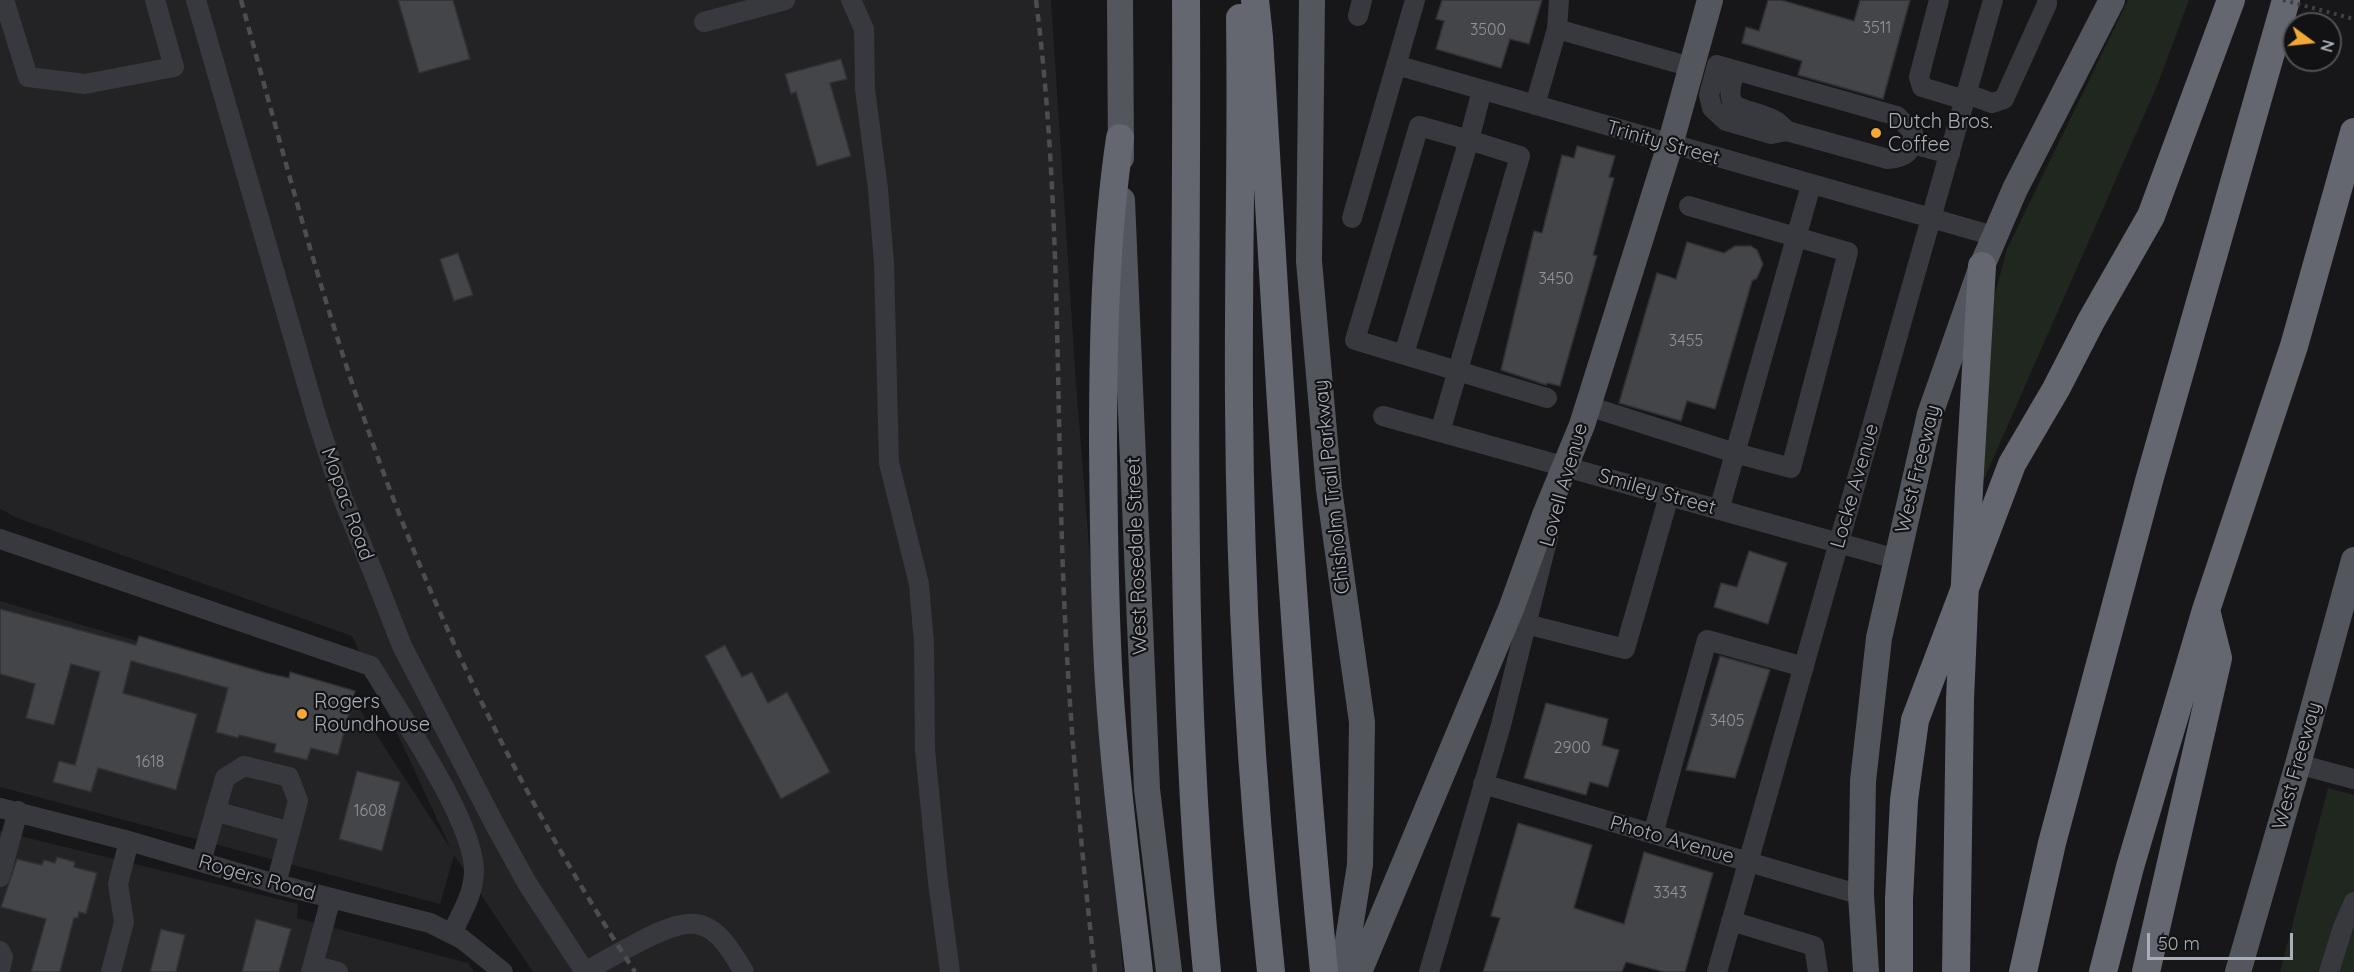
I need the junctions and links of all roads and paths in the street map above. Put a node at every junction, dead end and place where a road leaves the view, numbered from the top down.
1 (4, 0) edge
2 (155, 0) edge
3 (196, 0) edge
4 (785, 0) edge
5 (851, 0) edge
6 (1120, 0) edge
7 (1186, 0) edge
8 (1240, 0) edge
9 (1255, 0) edge
10 (1312, 0) edge
11 (1415, 0) edge
12 (1559, 0) edge
13 (1710, 0) edge
14 (1939, 0) edge
15 (1993, 0) edge
16 (2046, 0) edge
17 (2231, 0) edge
18 (2284, 0) edge
19 (2104, 6) edge
20 (2354, 20) edge
21 (704, 22) dead end
22 (1557, 29) junction
23 (1396, 65) junction
24 (1709, 65) junction
25 (1482, 90) junction
26 (1966, 97) junction
27 (1535, 105) junction
28 (2354, 132) edge
29 (1120, 138) junction
30 (1469, 140) junction
31 (1913, 144) junction
32 (1670, 145) junction
33 (1950, 154) junction
34 (1811, 185) junction
35 (1689, 206) dead end
36 (1352, 218) dead end
37 (1931, 219) junction
38 (1994, 236) junction
39 (1796, 237) junction
40 (1982, 266) junction
41 (1404, 354) junction
42 (1457, 371) junction
43 (1547, 398) dead end
44 (1588, 406) junction
45 (1383, 416) dead end
46 (1440, 432) junction
47 (1735, 453) junction
48 (1566, 467) junction
49 (1669, 496) junction
50 (1719, 510) junction
51 (0, 539) edge
52 (1839, 543) junction
53 (1896, 560) junction
54 (2354, 560) edge
55 (2205, 610) junction
56 (1526, 624) junction
57 (1804, 667) junction
58 (2298, 764) junction
59 (2354, 779) edge
60 (1483, 784) junction
61 (9, 809) edge
62 (215, 811) junction
63 (290, 832) junction
64 (1653, 834) junction
65 (129, 841) junction
66 (201, 862) junction
67 (1748, 862) junction
68 (0, 877) edge
69 (276, 884) junction
70 (1861, 895) junction
71 (331, 898) junction
72 (2354, 902) edge
73 (1731, 921) junction
74 (452, 933) junction
75 (0, 951) edge
76 (1343, 968) edge
77 (0, 969) edge
78 (312, 969) edge
79 (111, 972) edge
80 (338, 972) edge
81 (503, 972) edge
82 (585, 972) edge
83 (744, 972) edge
84 (950, 972) edge
85 (1139, 972) edge
86 (1169, 972) edge
87 (1207, 972) edge
88 (1271, 972) edge
89 (1429, 972) edge
90 (1717, 972) edge
91 (1818, 972) edge
92 (1866, 972) edge
93 (1899, 972) edge
94 (1956, 972) edge
95 (2023, 972) edge
96 (2103, 972) edge
97 (2146, 972) edge
98 (2238, 972) edge
99 (2329, 972) edge

1 - 2 street
3 - 82 street, Mopac Road
4 - 21 street
5 - 84 street
6 - 29 main road
7 - 87 highway
8 - 88 highway
9 - 76 highway
10 - 76 main road, Chisholm Trail Parkway
11 - 23 street
12 - 22 street
13 - 24 main road, Lovell Avenue
14 - 26 street
15 - 26 street, Locke Avenue
16 - 26 street
17 - 93 highway
18 - 20 path, bridge
18 - 95 highway
19 - 38 main road, West Freeway
22 - 24 street
22 - 27 street
23 - 25 street, Trinity Street
23 - 36 street
24 - 31 street
24 - 31 street
24 - 32 main road, Lovell Avenue
25 - 27 street, Trinity Street
25 - 30 street
26 - 33 street, Locke Avenue
27 - 32 street, Trinity Street
28 - 55 highway
29 - 85 highway
29 - 86 main road, West Rosedale Street
30 - 41 street
30 - 41 street
30 - 42 street
31 - 33 street
32 - 34 street, Trinity Street
32 - 44 main road, Lovell Avenue
33 - 37 street, Locke Avenue
34 - 37 street, Trinity Street
34 - 39 street
35 - 39 street
37 - 38 street, Trinity Street
37 - 52 street, Locke Avenue
38 - 40 main road, West Freeway
39 - 47 street
39 - 47 street
40 - 53 main road, West Freeway
40 - 94 highway, bridge
41 - 42 street
42 - 43 street
42 - 46 street
44 - 47 street
44 - 48 main road, Lovell Avenue
45 - 46 street, Smiley Street
46 - 48 street, Smiley Street
47 - 50 street
48 - 49 street, Smiley Street
48 - 56 street, Lovell Avenue
48 - 76 main road
49 - 50 street, Smiley Street
49 - 56 street
50 - 52 street, Smiley Street
51 - 74 street
52 - 53 street, Smiley Street
52 - 57 street, Locke Avenue
53 - 70 main road, West Freeway
54 - 58 main road, West Freeway
55 - 96 highway
55 - 97 highway
56 - 60 street, Lovell Avenue
57 - 64 street
57 - 67 street, Locke Avenue
58 - 59 street
58 - 98 main road, West Freeway
60 - 64 street, Photo Avenue
60 - 89 street, Lovell Avenue
61 - 65 street, Rogers Road
61 - 68 street
62 - 63 street
62 - 63 street
62 - 66 street
63 - 69 street
64 - 67 street, Photo Avenue
65 - 66 street, Rogers Road
65 - 79 street
66 - 69 street, Rogers Road
67 - 70 street, Photo Avenue
67 - 73 street, Locke Avenue
69 - 71 street, Rogers Road
70 - 92 main road, West Freeway
71 - 74 street, Rogers Road
71 - 78 street
72 - 99 street
73 - 90 street, Locke Avenue
73 - 91 street
74 - 81 street, Rogers Road
75 - 77 street
78 - 80 street
82 - 83 street

